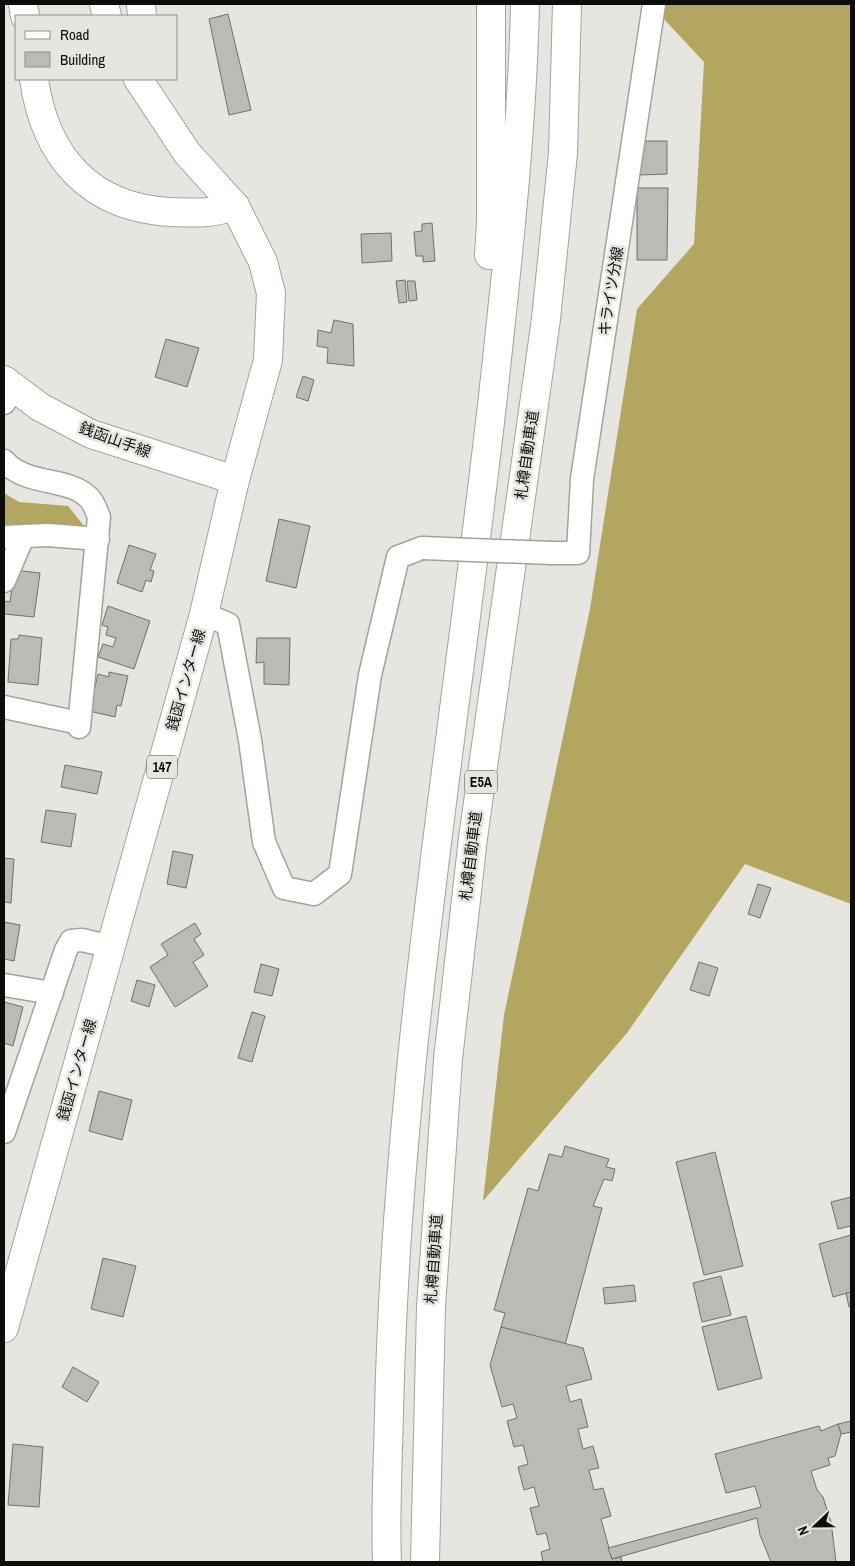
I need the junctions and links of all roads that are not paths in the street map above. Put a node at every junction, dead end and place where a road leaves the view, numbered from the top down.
1 (491, 4) edge
2 (525, 4) edge
3 (567, 4) edge
4 (579, 4) edge
5 (654, 4) edge
6 (34, 80) edge
7 (139, 80) edge
8 (161, 80) edge
9 (562, 153) junction
10 (235, 206) junction
11 (7, 390) edge
12 (4, 461) edge
13 (235, 480) junction
14 (480, 506) junction
15 (13, 537) edge
16 (98, 539) junction
17 (4, 581) edge
18 (204, 614) junction
19 (6, 702) edge
20 (112, 947) junction
21 (4, 985) edge
22 (52, 993) junction
23 (4, 1132) edge
24 (4, 1328) edge
25 (387, 1562) edge
26 (424, 1562) edge

1 - 14 main road
2 - 14 main road, E5A
3 - 9 main road, 札樽自動車道 / E5A
4 - 9 main road
5 - 18 street, キライツ分線, bridge
6 - 10 main road
7 - 10 main road
8 - 10 main road
9 - 26 main road, 札樽自動車道 / E5A
10 - 13 main road, 銭函インター線 / 147
11 - 13 main road, 銭函山手線
12 - 16 street
13 - 18 main road, 銭函インター線 / 147
14 - 25 main road, E5A
15 - 16 street
15 - 17 street
16 - 19 street
18 - 20 main road, 銭函インター線 / 147
20 - 22 street
20 - 24 main road, 銭函インター線 / 147
21 - 22 street
22 - 23 street

